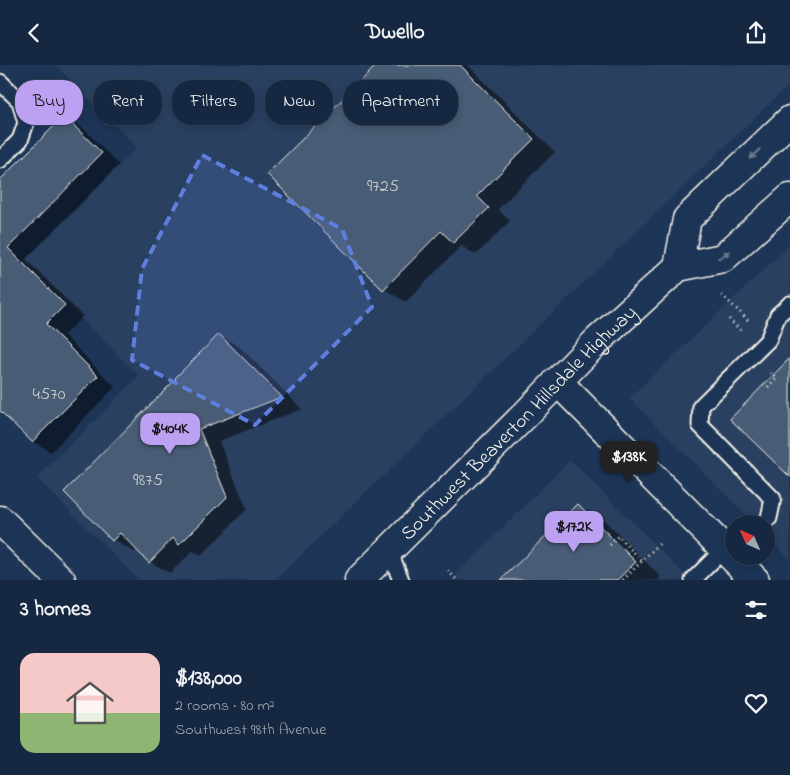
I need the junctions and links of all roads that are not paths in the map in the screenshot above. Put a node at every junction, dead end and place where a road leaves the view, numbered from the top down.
1 (0, 81) edge
2 (790, 120) edge
3 (0, 160) edge
4 (790, 198) edge
5 (678, 267) junction
6 (790, 304) edge
7 (557, 381) junction
8 (770, 515) edge
9 (0, 520) edge
10 (725, 547) edge
11 (389, 550) junction
12 (725, 556) edge
13 (742, 565) edge
14 (61, 580) edge
15 (359, 580) edge
16 (401, 580) edge
17 (693, 580) edge
18 (755, 580) edge

1 - 3 lane
2 -> 5 main road
5 -> 4 main road
5 - 7 main road, Southwest Beaverton Hillsdale Highway
6 - 8 lane
7 - 10 main road
7 - 11 main road, Southwest Beaverton Hillsdale Highway
9 - 14 main road
11 - 15 main road, Southwest Beaverton Hillsdale Highway
11 - 16 lane
12 - 17 lane
13 - 18 main road

